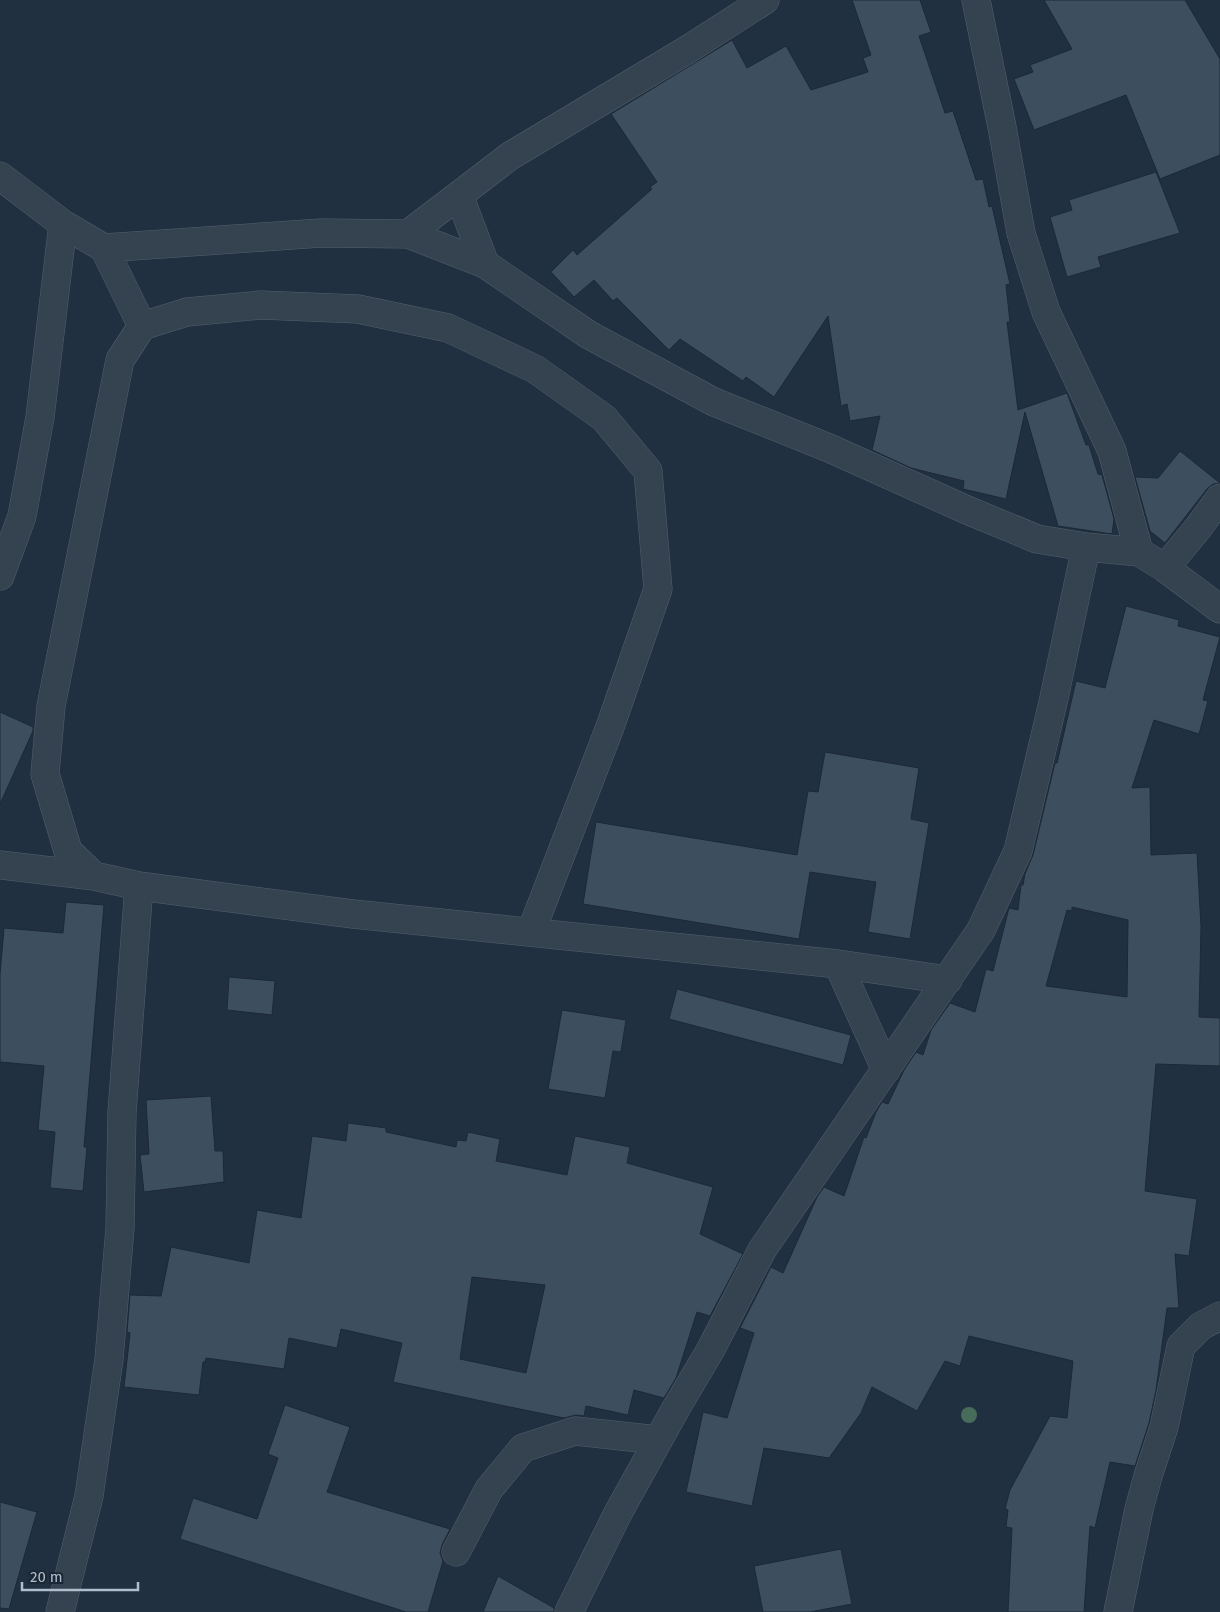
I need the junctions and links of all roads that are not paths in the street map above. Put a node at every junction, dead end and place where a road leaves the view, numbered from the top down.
1 (765, 0) edge
2 (976, 0) edge
3 (0, 176) edge
4 (459, 195) junction
5 (63, 224) junction
6 (408, 234) junction
7 (104, 248) junction
8 (485, 264) junction
9 (142, 326) junction
10 (1220, 498) edge
11 (1086, 547) junction
12 (1139, 552) junction
13 (1165, 568) junction
14 (0, 576) edge
15 (1220, 609) edge
16 (0, 866) edge
17 (94, 876) junction
18 (139, 886) junction
19 (531, 932) junction
20 (838, 964) junction
21 (948, 980) junction
22 (886, 1070) junction
23 (1220, 1316) edge
24 (658, 1440) junction
25 (456, 1552) dead end
26 (60, 1612) edge
27 (569, 1612) edge
28 (1118, 1612) edge

1 - 4 street
2 - 12 street
3 - 5 street
4 - 6 street
4 - 8 street
5 - 7 street
5 - 14 street
6 - 7 street
6 - 8 street
7 - 9 street
8 - 11 street
9 - 17 street
9 - 19 street
10 - 13 street
11 - 12 street
11 - 21 street
12 - 13 street
13 - 15 street
16 - 17 street
17 - 18 street
18 - 19 street
18 - 26 street
19 - 20 street
20 - 21 street
20 - 22 street
21 - 22 street
22 - 24 street
23 - 28 street
24 - 25 street
24 - 27 street

